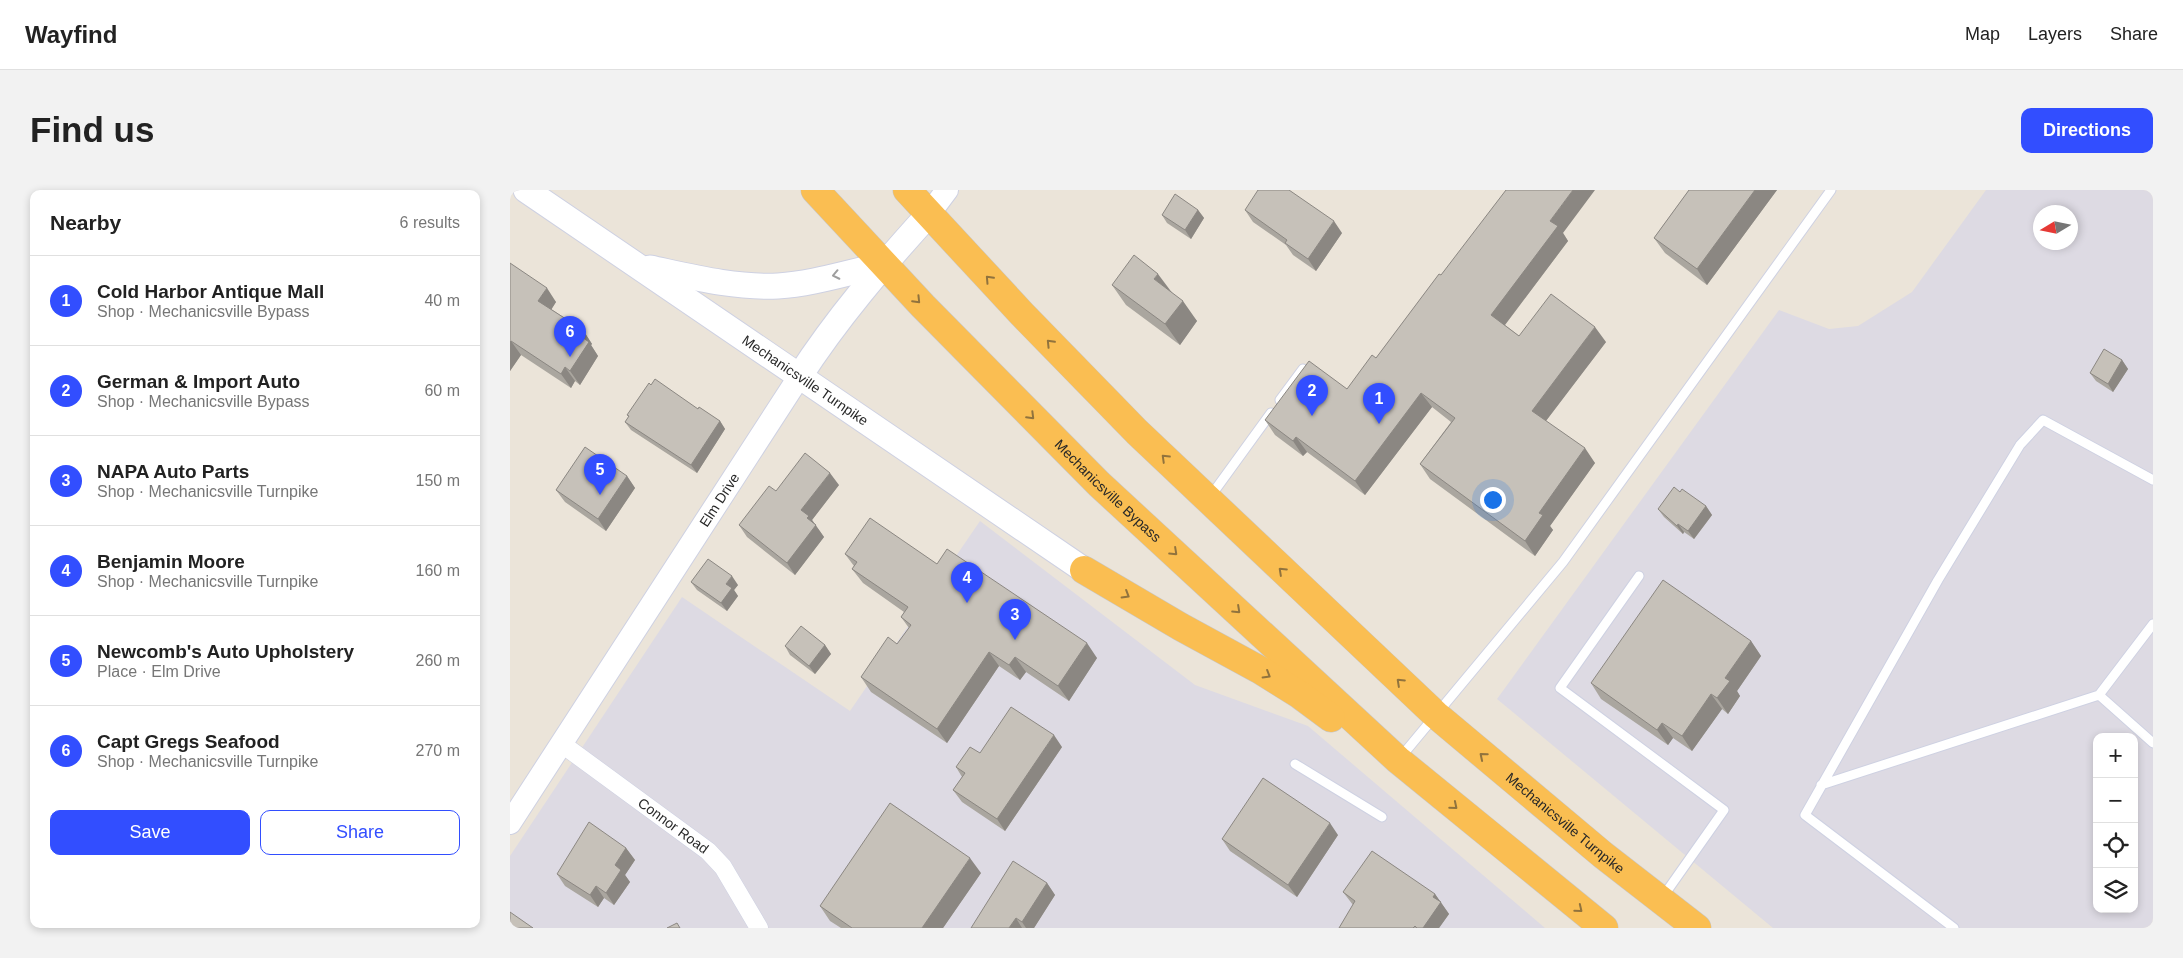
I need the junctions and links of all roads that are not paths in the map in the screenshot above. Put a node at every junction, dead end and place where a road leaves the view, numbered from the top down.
1 (526, 190) edge
2 (815, 190) edge
3 (907, 190) edge
4 (947, 190) edge
5 (1831, 190) edge
6 (929, 214) junction
7 (638, 265) junction
8 (883, 265) junction
9 (1302, 369) edge
10 (799, 377) junction
11 (2153, 480) edge
12 (1208, 500) junction
13 (1084, 570) joint
14 (1639, 576) dead end
15 (2153, 624) edge
16 (2099, 695) junction
17 (1436, 716) junction
18 (2153, 743) edge
19 (562, 744) junction
20 (1294, 764) dead end
21 (1407, 767) junction
22 (1821, 785) junction
23 (1382, 817) dead end
24 (510, 823) edge
25 (1661, 900) junction
26 (759, 928) edge
27 (1604, 928) edge
28 (1697, 928) edge
29 (1954, 928) edge

1 - 7 main road, Mechanicsville Turnpike
2 - 8 highway, Mechanicsville Bypass
3 - 6 highway
4 - 6 street, Elm Drive
5 - 17 lane
6 - 8 main road, Elm Drive
12 -> 6 highway
8 -> 7 main road
7 - 10 main road, Mechanicsville Turnpike
8 - 10 main road, Elm Drive
8 -> 21 highway, Mechanicsville Bypass
9 - 12 lane
10 - 13 main road, Mechanicsville Turnpike
10 - 19 street, Elm Drive
11 - 22 lane
17 -> 12 highway
13 -> 21 highway
14 - 25 lane
15 - 16 lane
16 - 18 lane
16 - 22 lane
17 - 21 lane
25 -> 17 highway, Mechanicsville Turnpike
19 - 24 street, Elm Drive
19 - 26 street, Connor Road
20 - 23 lane
21 -> 27 highway
22 - 29 lane
25 - 28 highway, Mechanicsville Turnpike

